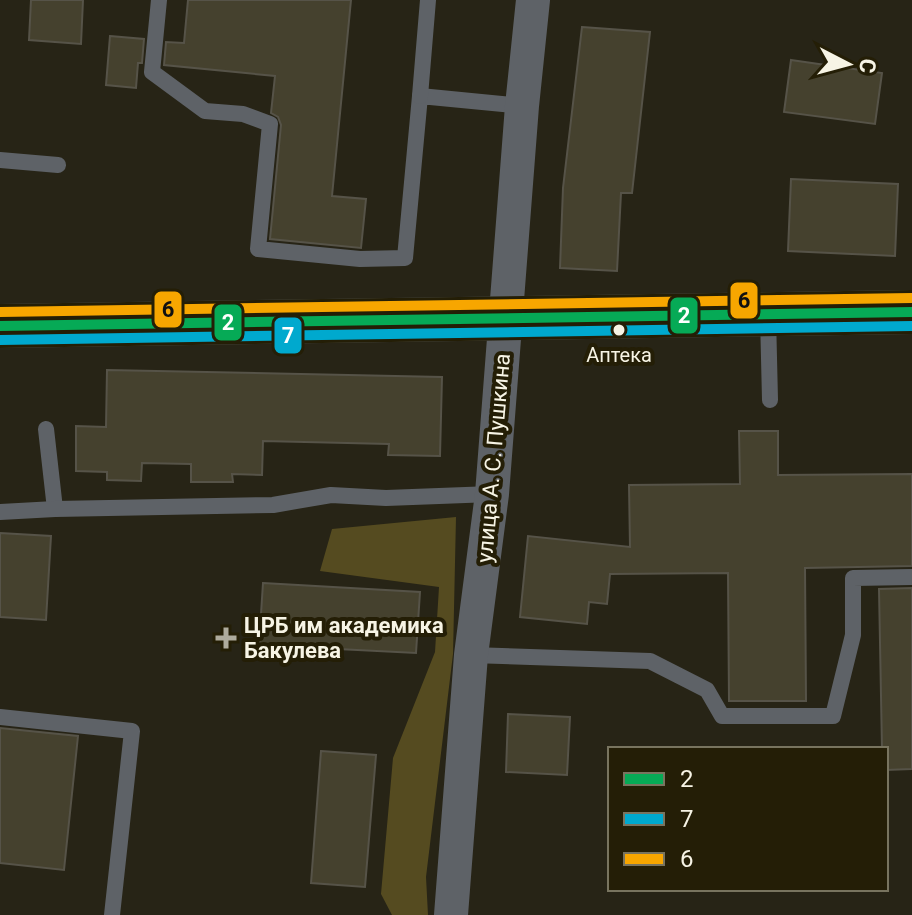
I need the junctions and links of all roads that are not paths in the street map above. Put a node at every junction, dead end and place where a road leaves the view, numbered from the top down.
1 (159, 0) edge
2 (428, 0) edge
3 (533, 0) edge
4 (420, 96) junction
5 (522, 106) junction
6 (0, 160) edge
7 (58, 165) dead end
8 (912, 312) edge
9 (768, 314) junction
10 (506, 318) junction
11 (0, 326) edge
12 (770, 400) dead end
13 (46, 429) dead end
14 (492, 494) junction
15 (55, 509) junction
16 (0, 512) edge
17 (912, 577) edge
18 (471, 655) junction
19 (0, 717) edge
20 (112, 915) edge
21 (451, 915) edge

1 - 4 lane
2 - 4 lane
3 - 5 street, улица А. С. Пушкина
4 - 5 lane
5 - 10 street, улица А. С. Пушкина
6 - 7 lane
8 - 9 main road
9 - 10 main road
9 - 12 lane
10 - 11 main road
10 - 14 street, улица А. С. Пушкина
13 - 15 lane
14 - 15 lane
14 - 18 street, улица А. С. Пушкина
15 - 16 lane
17 - 18 lane
18 - 21 street, улица А. С. Пушкина
19 - 20 lane

